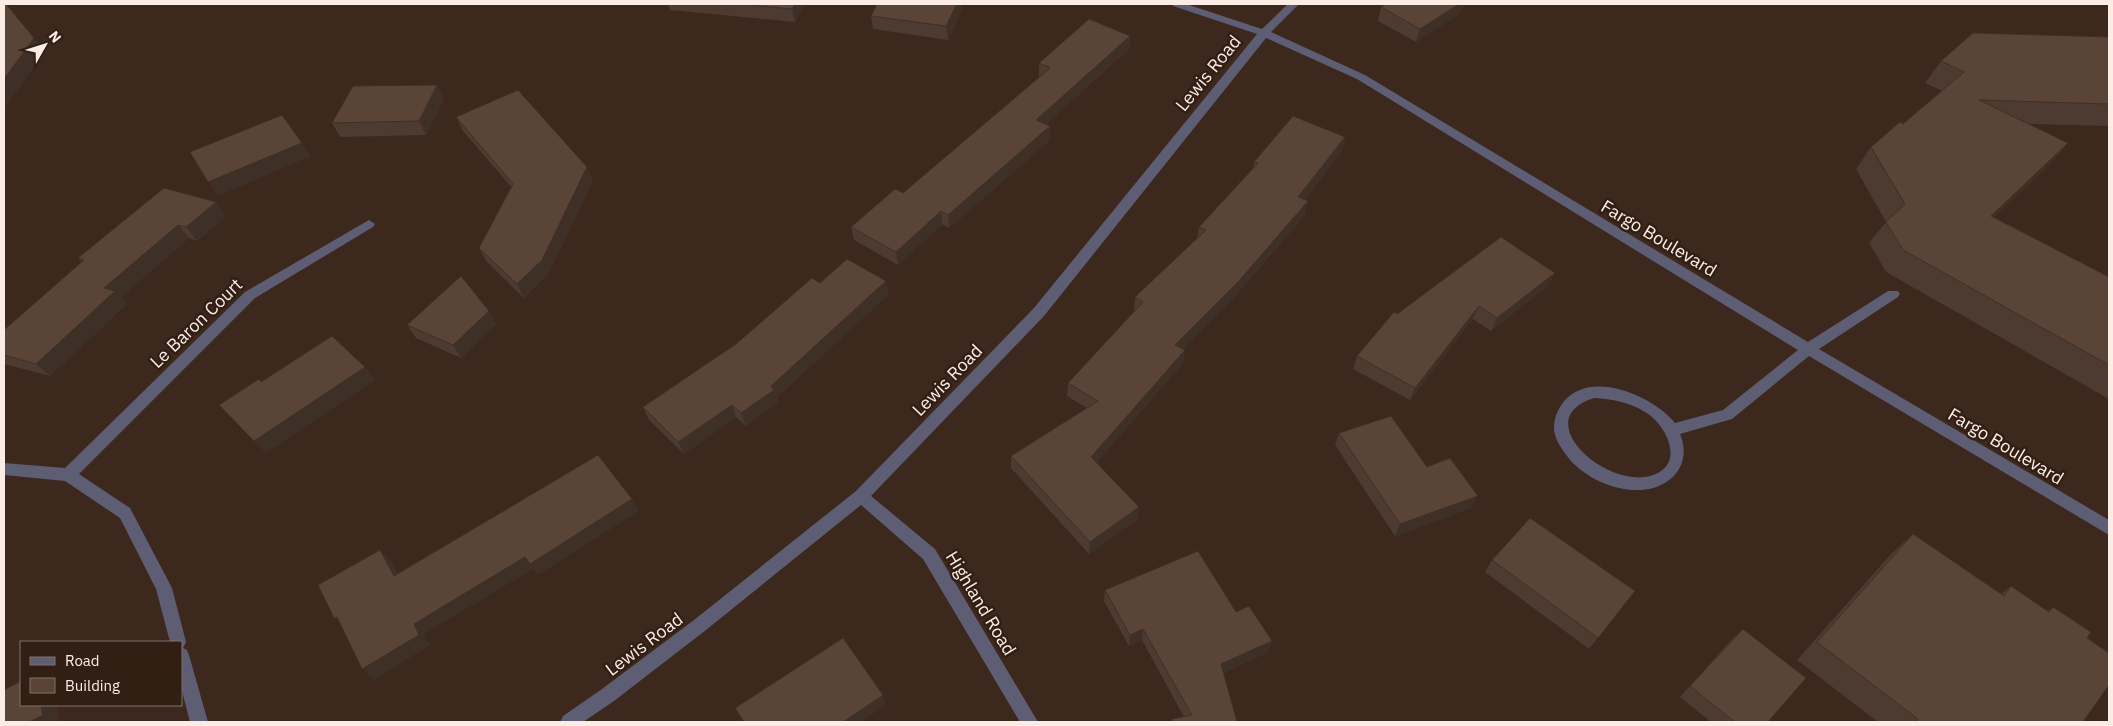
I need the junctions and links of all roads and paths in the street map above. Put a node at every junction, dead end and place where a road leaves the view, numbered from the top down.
1 (1177, 4) edge
2 (1294, 4) edge
3 (1264, 33) junction
4 (369, 224) dead end
5 (1893, 294) dead end
6 (1808, 349) junction
7 (1672, 430) junction
8 (4, 469) edge
9 (68, 475) junction
10 (861, 496) junction
11 (2109, 528) edge
12 (178, 641) edge
13 (182, 659) edge
14 (199, 722) edge
15 (569, 722) edge
16 (1029, 722) edge

1 - 3 street, Fargo Boulevard
2 - 3 street, Lewis Road
3 - 6 street, Fargo Boulevard
3 - 10 street, Lewis Road
4 - 9 street, Le Baron Court
5 - 6 street
6 - 7 street
6 - 11 street, Fargo Boulevard
7 - 7 street
8 - 9 street
9 - 12 street
10 - 15 street, Lewis Road
10 - 16 street, Highland Road
13 - 14 street

